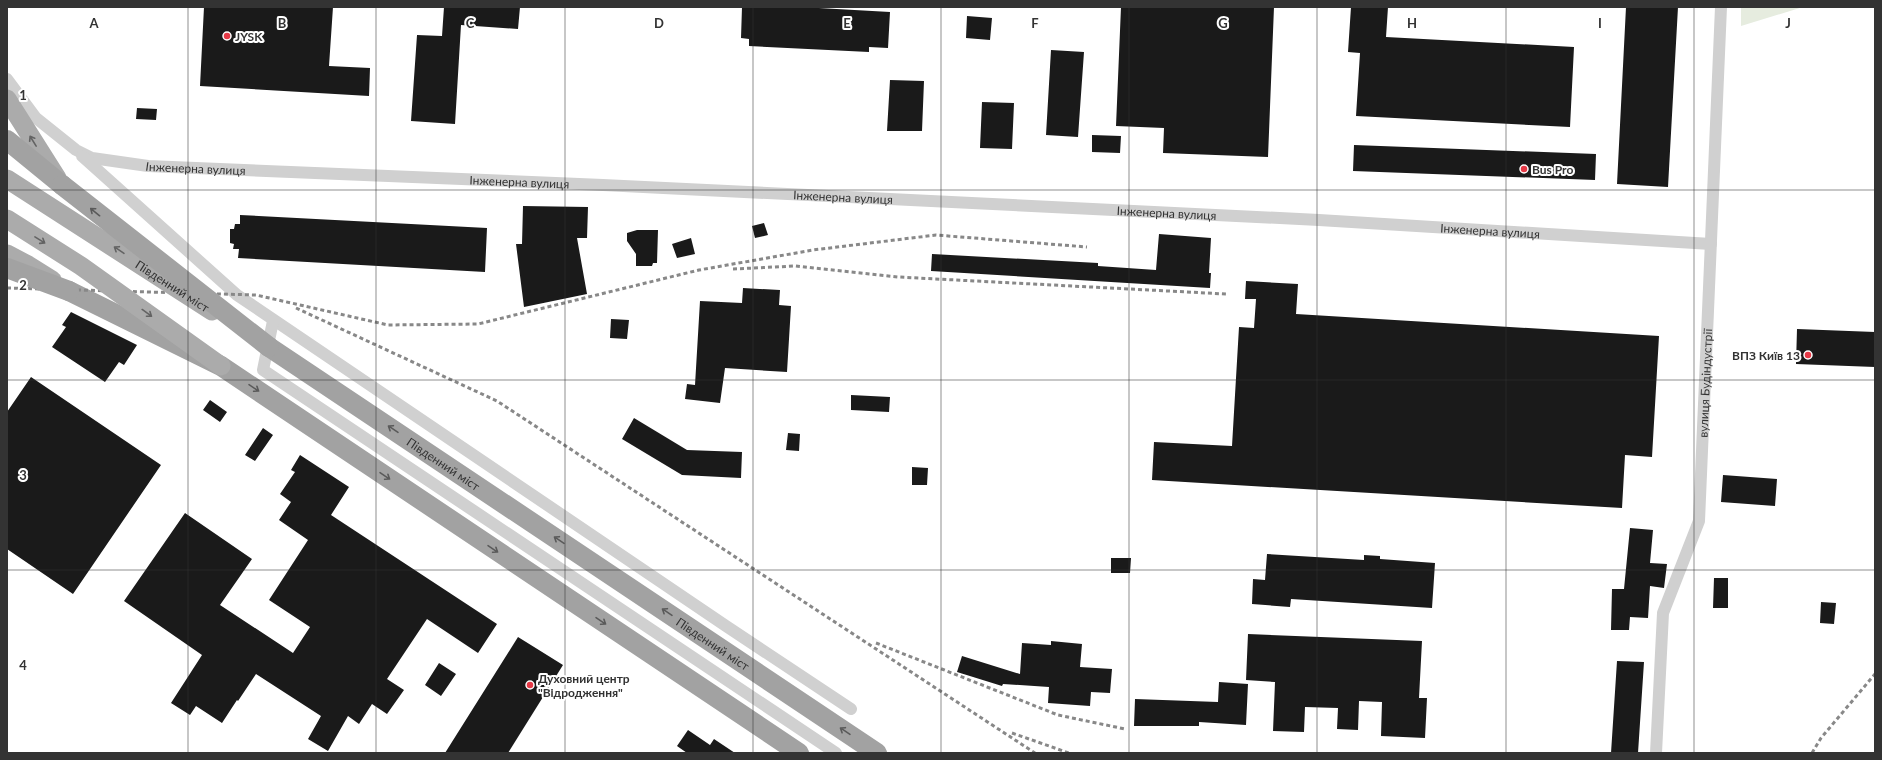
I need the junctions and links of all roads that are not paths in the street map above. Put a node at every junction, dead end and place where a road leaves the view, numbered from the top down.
1 (1721, 7) edge
2 (7, 79) edge
3 (7, 99) edge
4 (7, 140) edge
5 (76, 150) junction
6 (7, 179) edge
7 (62, 185) junction
8 (7, 219) edge
9 (1711, 244) junction
10 (7, 254) edge
11 (7, 268) edge
12 (69, 291) junction
13 (274, 321) junction
14 (270, 347) junction
15 (221, 366) junction
16 (851, 708) dead end
17 (799, 753) edge
18 (836, 753) edge
19 (877, 753) edge
20 (1656, 753) edge

1 - 9 street, вулиця Будіндустрії
2 - 5 street, Інженерна вулиця
7 -> 3 main road
4 - 7 highway
5 - 9 street, Інженерна вулиця
5 - 13 street
14 -> 6 main road, Південний міст, bridge
14 -> 7 highway, bridge
8 -> 15 main road, bridge
9 - 20 street, вулиця Будіндустрії
10 - 12 main road, bridge
11 - 12 highway, bridge
12 - 15 highway, bridge
13 - 16 street
13 - 18 street
19 -> 14 highway, Південний міст
15 -> 17 highway

